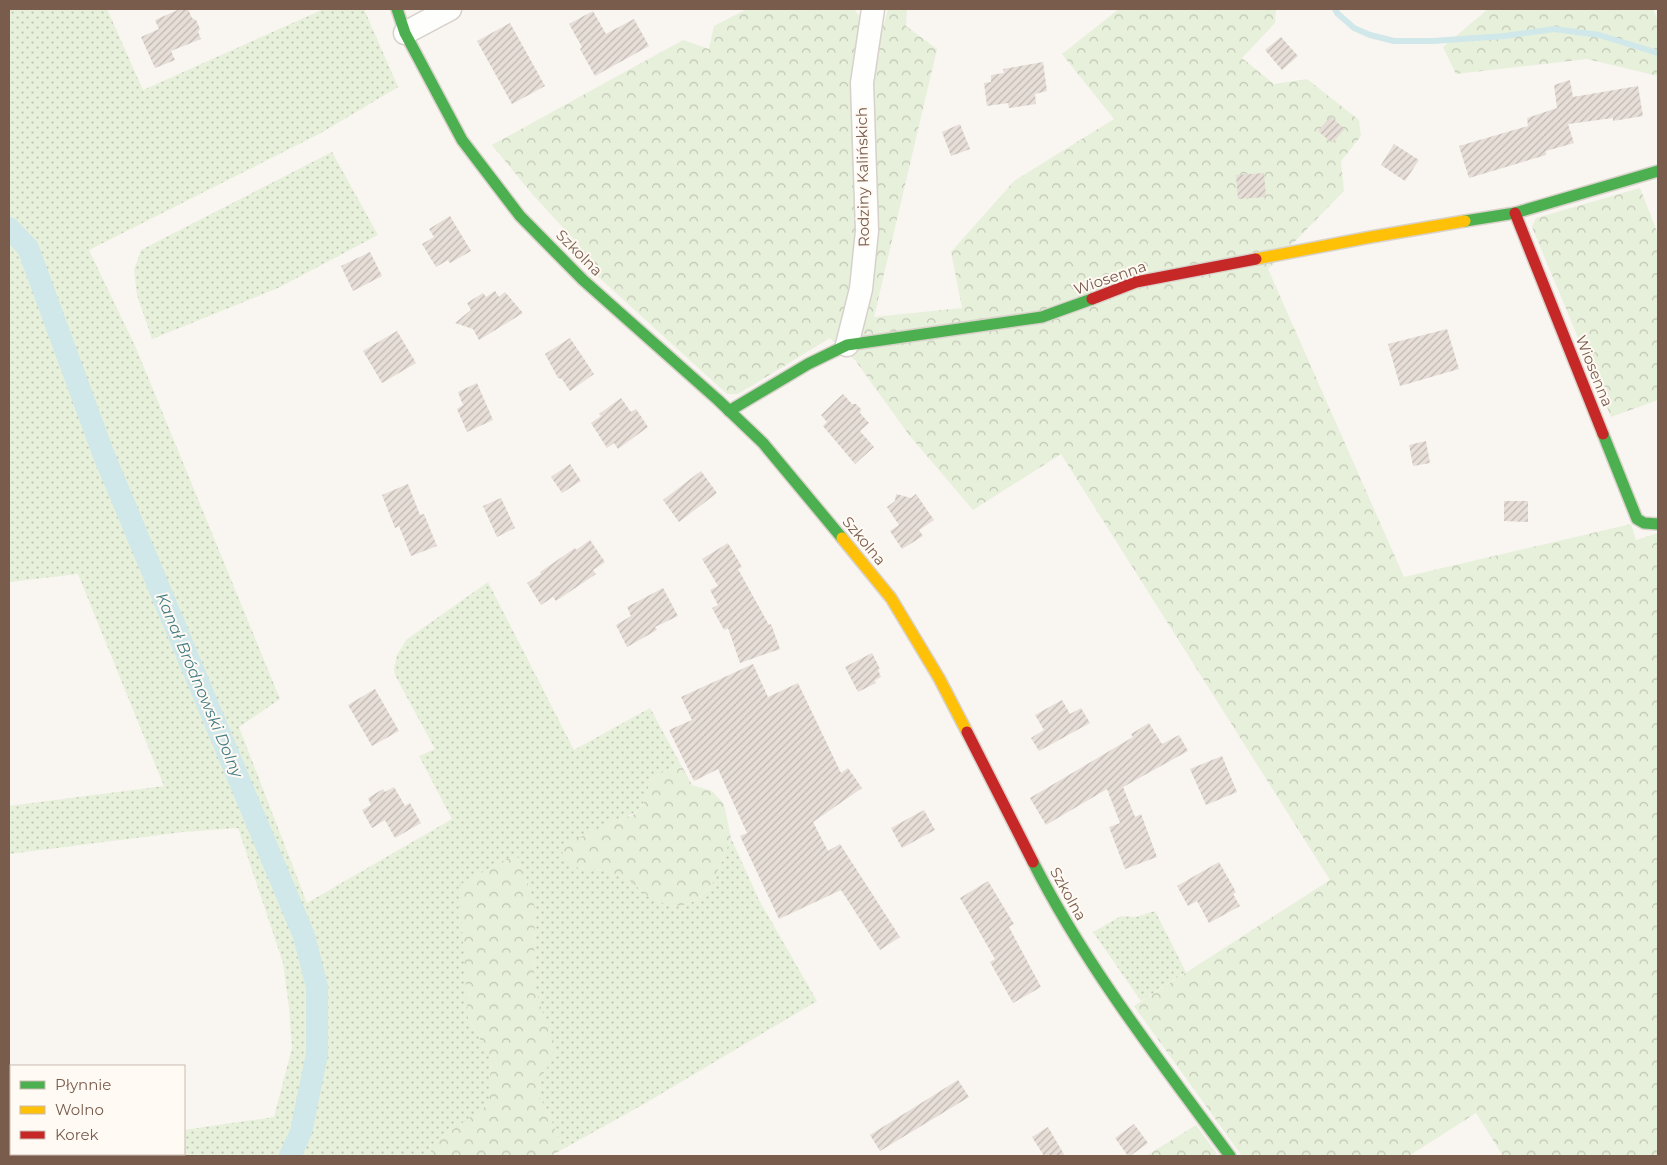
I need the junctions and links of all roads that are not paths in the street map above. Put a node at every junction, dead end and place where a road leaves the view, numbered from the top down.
1 (396, 9) edge
2 (450, 9) edge
3 (873, 9) edge
4 (405, 33) junction
5 (1658, 171) edge
6 (1515, 213) junction
7 (847, 345) junction
8 (730, 411) junction
9 (1658, 524) edge
10 (1230, 1156) edge

1 - 4 street, Szkolna
2 - 4 street
3 - 7 street, Rodziny Kalińskich
4 - 8 street, Szkolna
5 - 6 street, Wiosenna
6 - 7 street, Wiosenna
6 - 9 street, Wiosenna
7 - 8 street, Wiosenna
8 - 10 street, Szkolna

